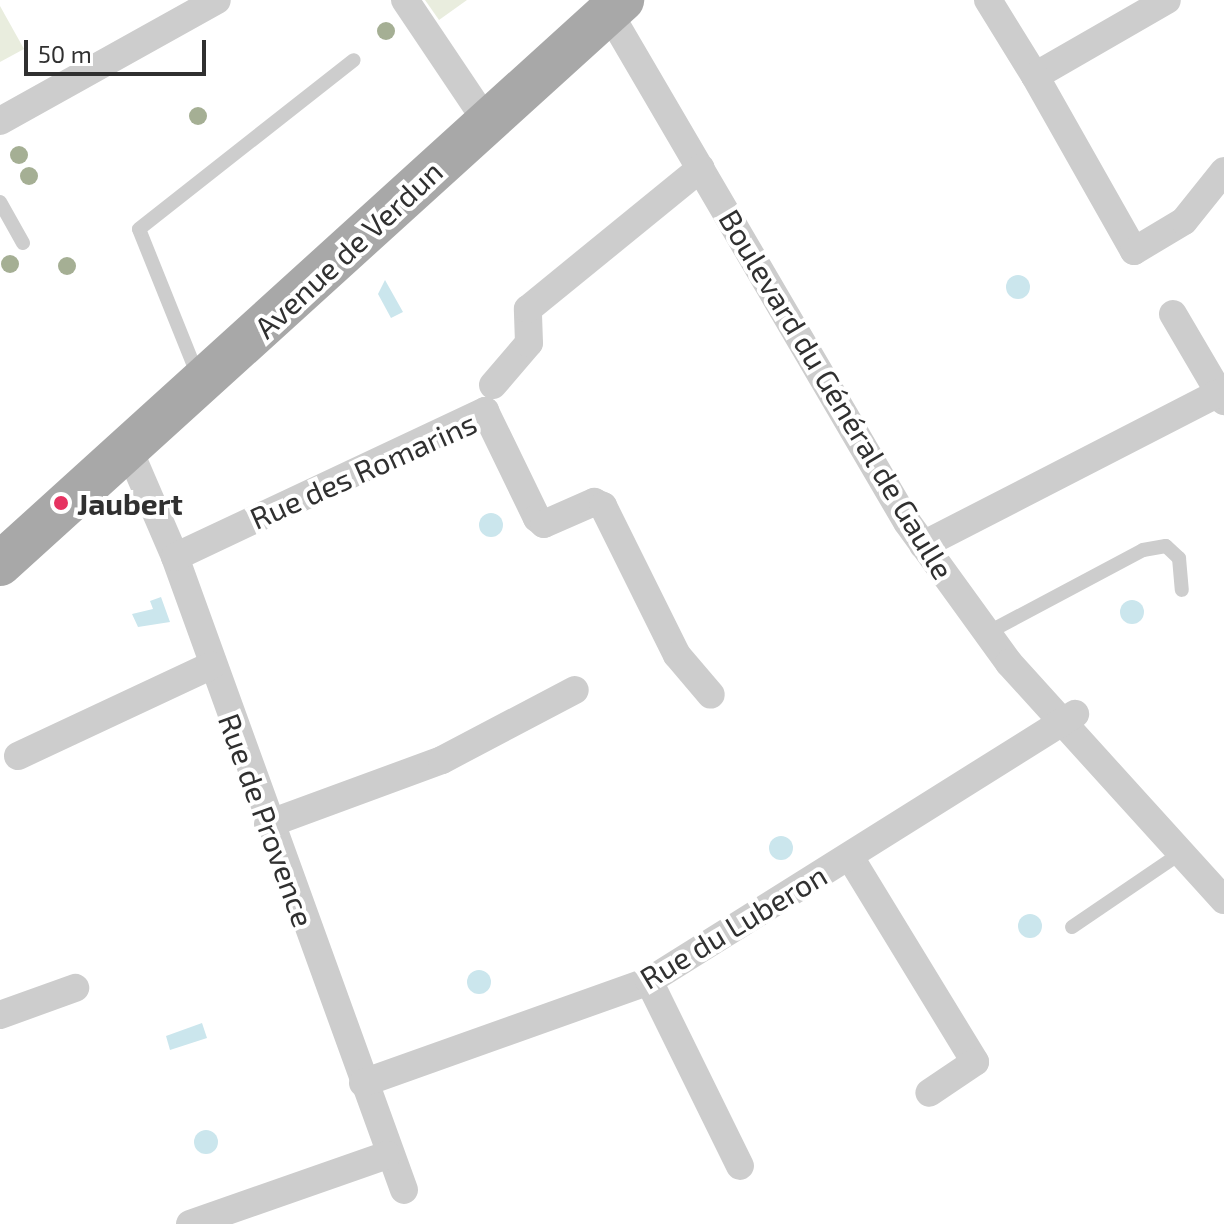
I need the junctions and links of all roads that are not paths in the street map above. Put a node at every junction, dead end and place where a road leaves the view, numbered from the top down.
1 (217, 0) edge
2 (405, 0) edge
3 (988, 0) edge
4 (1167, 0) edge
5 (615, 5) edge
6 (354, 60) dead end
7 (1035, 76) junction
8 (485, 119) junction
9 (0, 121) edge
10 (701, 168) junction
11 (1224, 171) edge
12 (0, 202) edge
13 (23, 243) dead end
14 (1173, 314) dead end
15 (202, 384) junction
16 (493, 385) dead end
17 (1222, 397) edge
18 (129, 450) junction
19 (87, 485) junction
20 (923, 545) junction
21 (0, 547) edge
22 (175, 557) junction
23 (0, 564) edge
24 (1182, 590) dead end
25 (987, 633) junction
26 (212, 665) junction
27 (575, 690) dead end
28 (711, 695) dead end
29 (1069, 719) junction
30 (18, 756) dead end
31 (268, 824) junction
32 (1181, 853) junction
33 (850, 857) junction
34 (1220, 887) edge
35 (1072, 927) dead end
36 (649, 981) junction
37 (75, 988) dead end
38 (0, 1015) edge
39 (363, 1083) junction
40 (929, 1093) dead end
41 (387, 1155) junction
42 (740, 1166) dead end
43 (404, 1190) dead end
44 (190, 1224) edge

1 - 9 street
2 - 8 street
3 - 7 street
4 - 7 street
5 - 8 main road, Avenue de Verdun
5 - 10 street, Boulevard du Général de Gaulle
6 - 15 lane
7 - 11 street
8 - 15 main road, Avenue de Verdun
10 - 16 street
10 - 20 street, Boulevard du Général de Gaulle
12 - 13 lane
14 - 17 street
15 - 18 main road, Avenue de Verdun
17 - 20 street
18 - 19 main road, Avenue de Verdun
18 - 22 street, Rue de Provence
19 - 21 main road, Avenue de Verdun
19 - 23 main road, Avenue de Verdun
20 - 25 street, Boulevard du Général de Gaulle
22 - 26 street, Rue de Provence
22 - 28 street, Rue des Romarins
24 - 25 lane
25 - 29 street, Boulevard du Général de Gaulle
26 - 30 street
26 - 31 street, Rue de Provence
27 - 31 street
29 - 32 street, Boulevard du Général de Gaulle
29 - 33 street, Rue du Luberon
31 - 39 street, Rue de Provence
32 - 34 street, Boulevard du Général de Gaulle
32 - 35 lane
33 - 36 street, Rue du Luberon
33 - 40 street
36 - 39 street, Rue du Luberon
36 - 42 street
37 - 38 street
39 - 41 street, Rue de Provence
41 - 43 street, Rue de Provence
41 - 44 street

